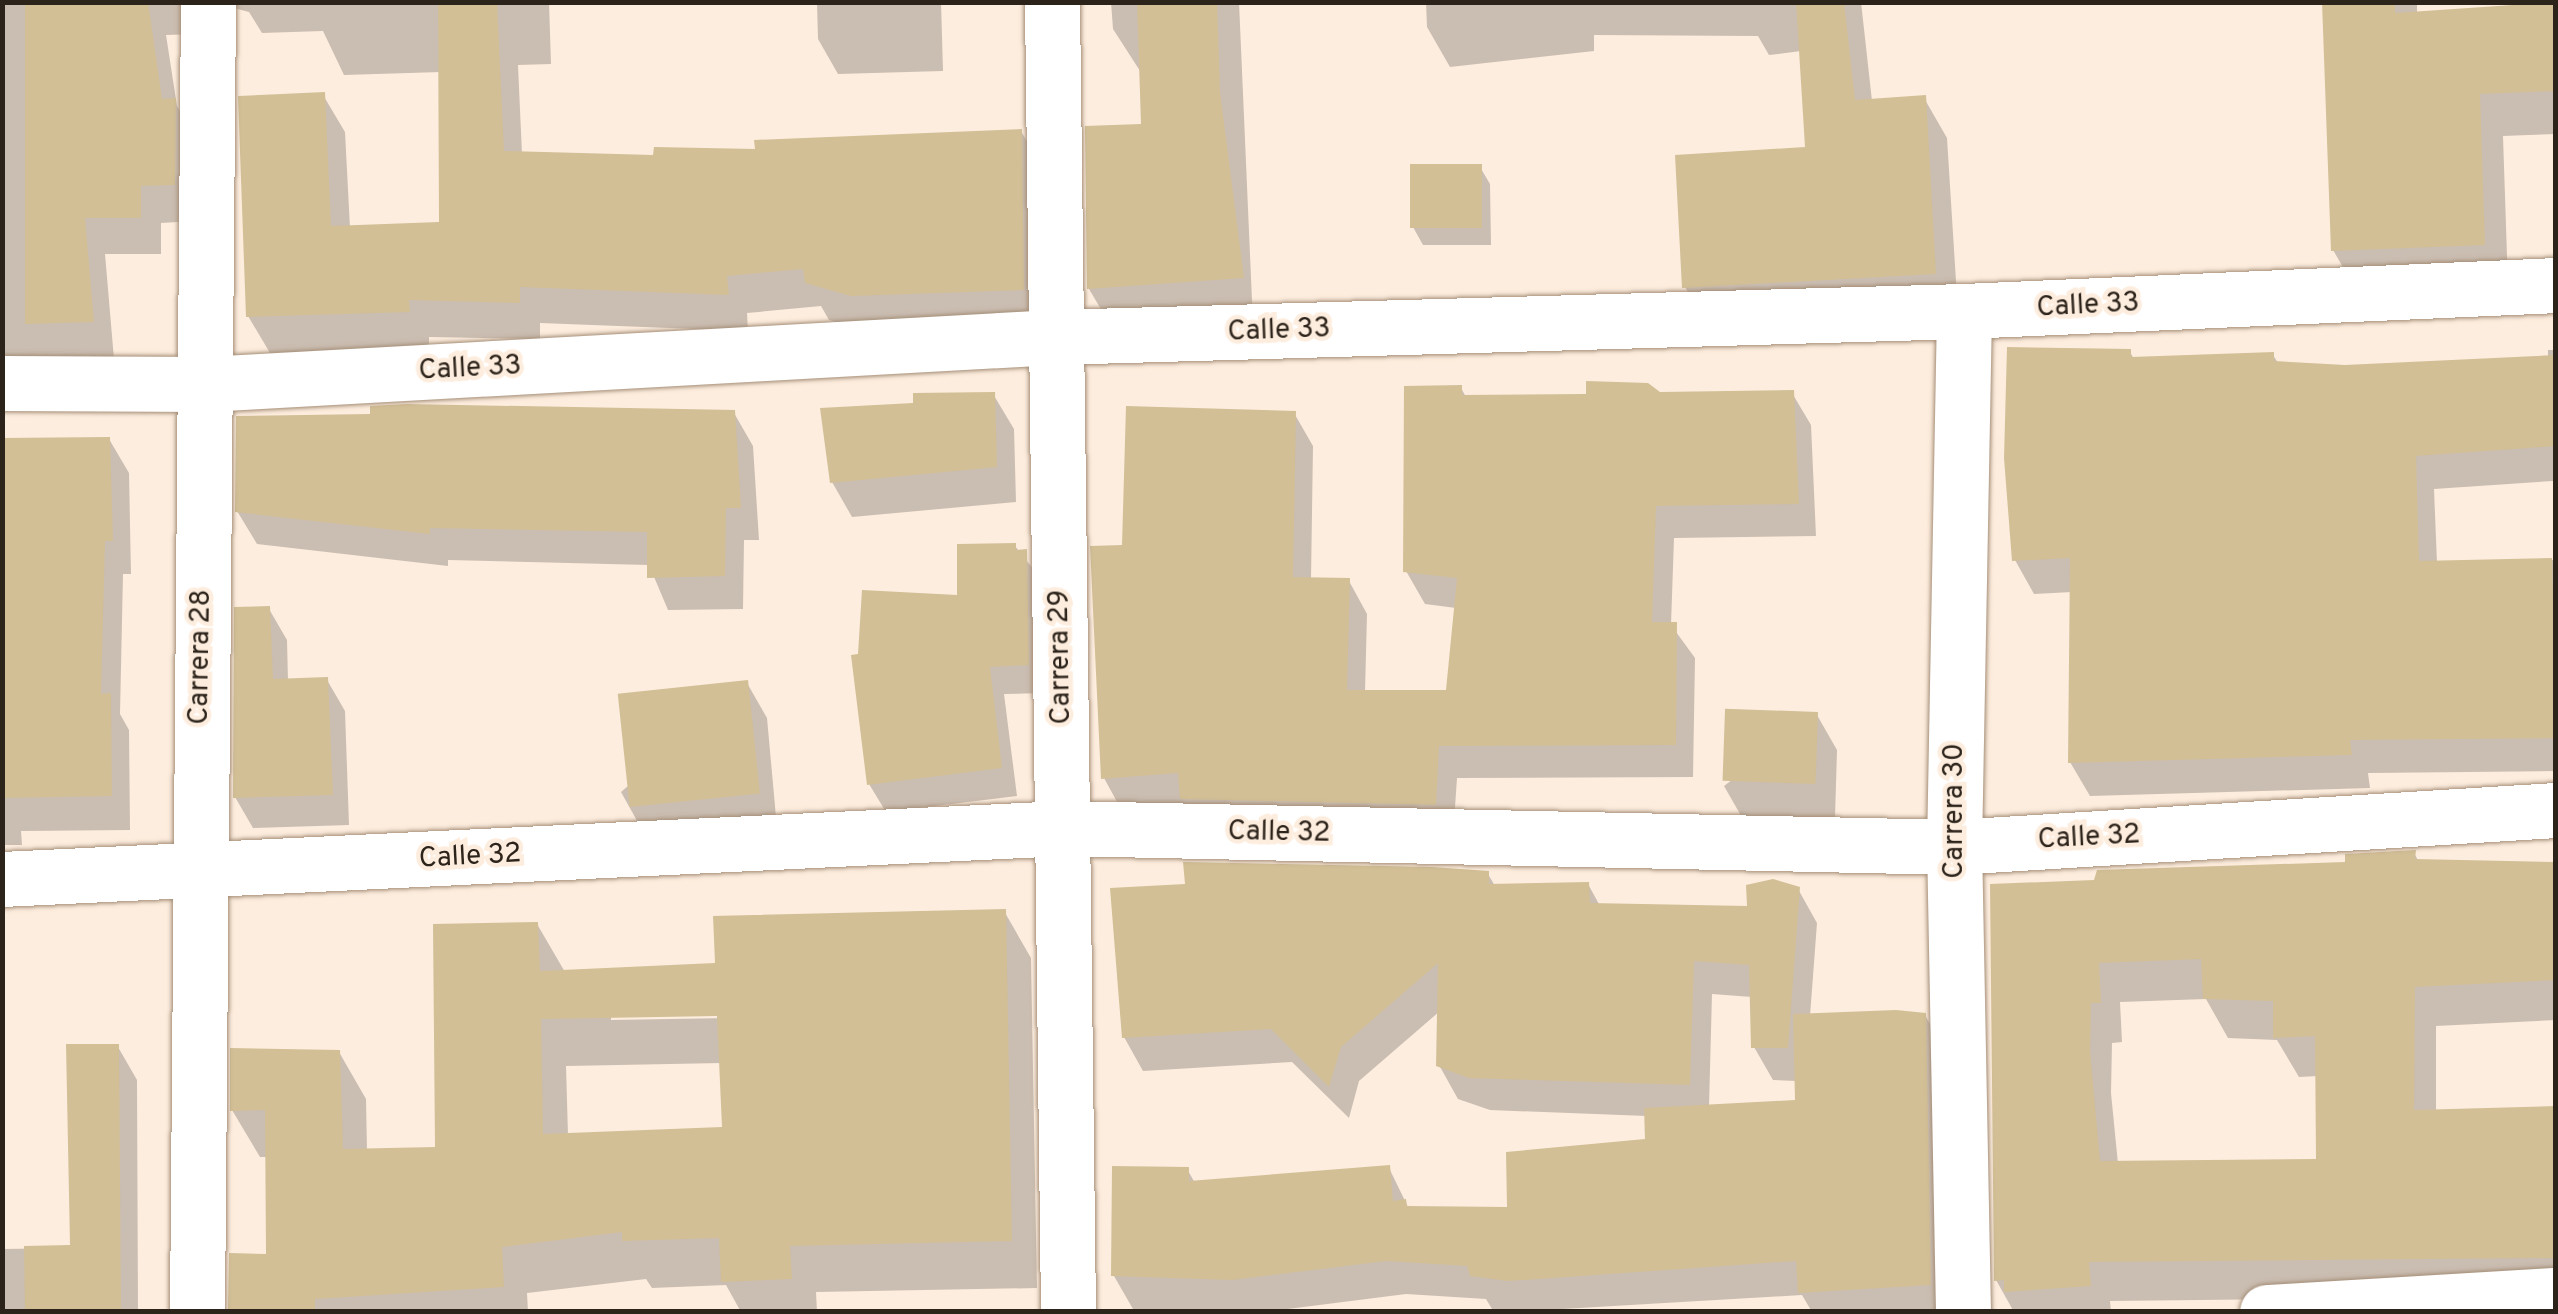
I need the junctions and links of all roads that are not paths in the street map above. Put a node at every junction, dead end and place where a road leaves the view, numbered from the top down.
1 (208, 2) edge
2 (1052, 2) edge
3 (2556, 285) edge
4 (1964, 311) junction
5 (1054, 337) junction
6 (2, 384) edge
7 (206, 384) junction
8 (2556, 810) edge
9 (1064, 828) junction
10 (1954, 847) junction
11 (197, 870) junction
12 (2, 879) edge
13 (2556, 1295) edge
14 (197, 1312) edge
15 (1068, 1312) edge
16 (1963, 1312) edge
17 (2267, 1312) edge

1 - 7 street, Carrera 28
2 - 5 street, Carrera 29
3 - 4 street, Calle 33
4 - 5 street, Calle 33
4 - 10 street, Carrera 30
5 - 7 street, Calle 33
5 - 9 street, Carrera 29
6 - 7 street, Calle 33
7 - 11 street, Carrera 28
8 - 10 street, Calle 32
9 - 10 street, Calle 32
9 - 11 street, Calle 32
9 - 15 street, Carrera 29
10 - 16 street, Carrera 30
11 - 12 street, Calle 32
11 - 14 street, Carrera 28
13 - 17 street

